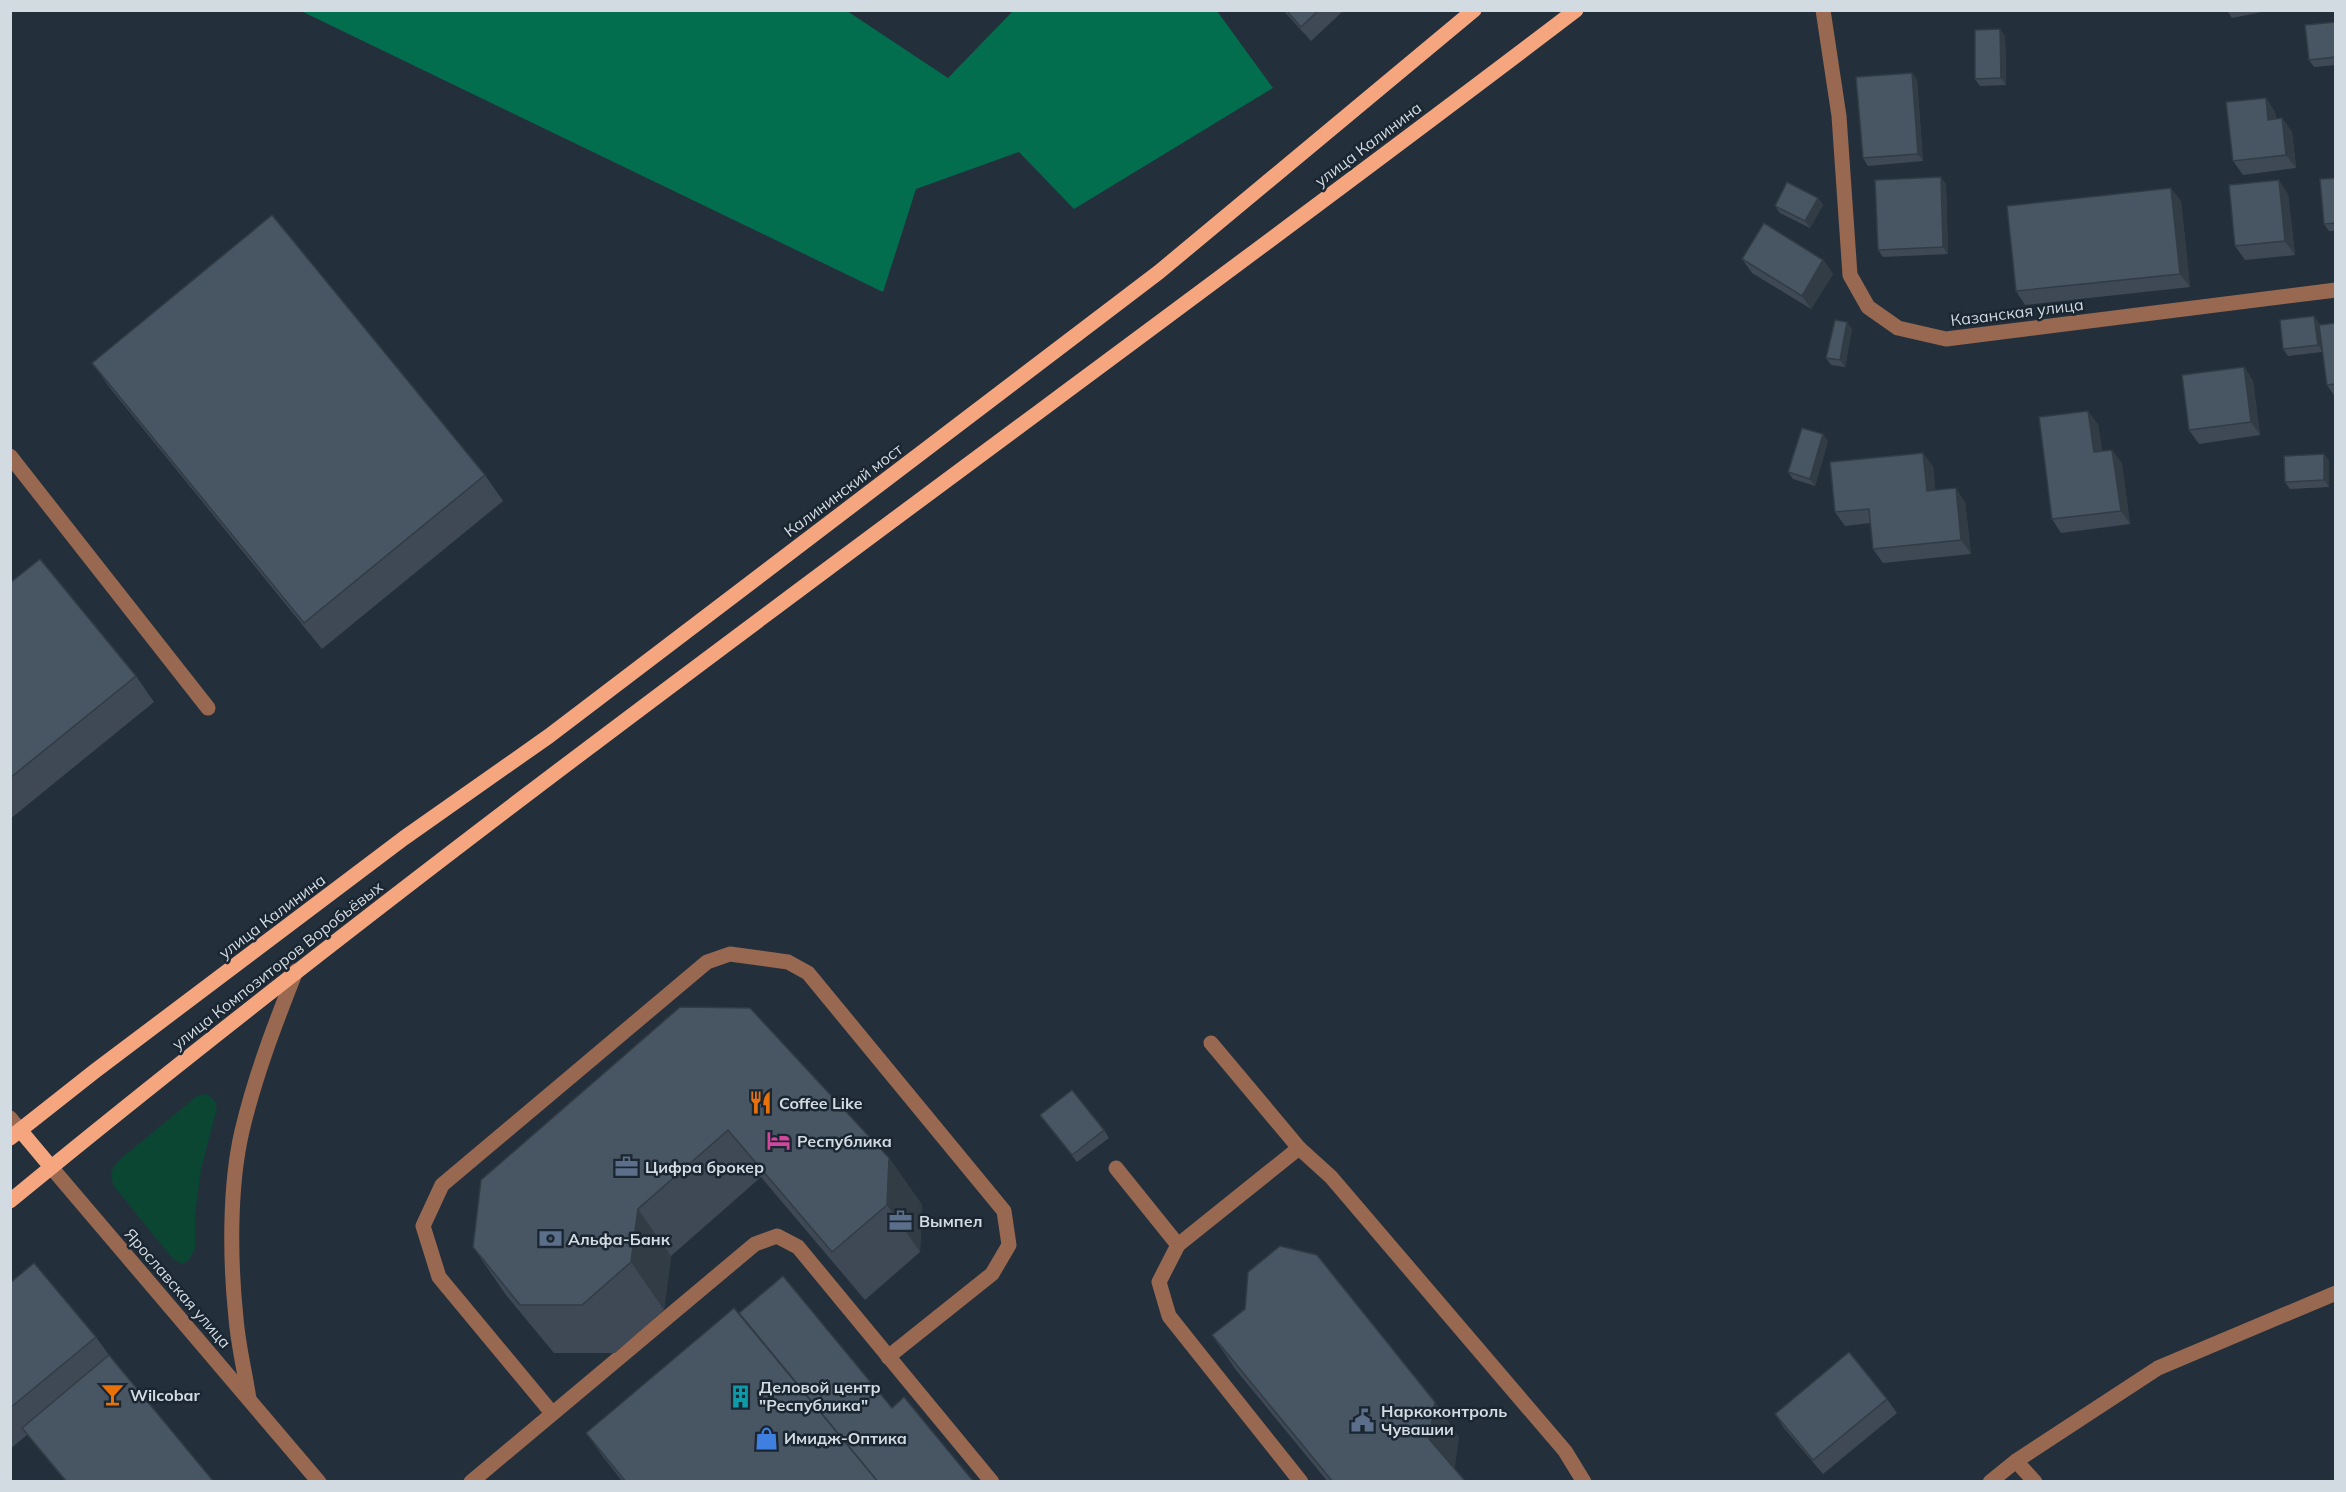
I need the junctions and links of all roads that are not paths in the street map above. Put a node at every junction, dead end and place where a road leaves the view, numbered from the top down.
1 (1474, 10) edge
2 (1576, 10) edge
3 (1823, 10) edge
4 (1159, 272) joint
5 (2336, 290) edge
6 (10, 456) edge
7 (208, 708) dead end
8 (549, 736) joint
9 (570, 763) joint
10 (296, 971) junction
11 (1212, 1043) dead end
12 (14, 1129) edge
13 (1299, 1148) junction
14 (51, 1167) junction
15 (1116, 1168) dead end
16 (10, 1201) edge
17 (1178, 1245) junction
18 (2336, 1293) edge
19 (888, 1357) junction
20 (249, 1399) junction
21 (552, 1413) junction
22 (2016, 1461) junction
23 (319, 1482) edge
24 (471, 1482) edge
25 (992, 1482) edge
26 (1301, 1482) edge
27 (1584, 1482) edge
28 (1990, 1482) edge
29 (2035, 1482) edge

1 - 4 main road, улица Калинина
2 - 9 main road, улица Калинина
3 - 5 street, Казанская улица
4 - 8 main road, Калининский мост
6 - 7 street
8 - 12 main road, улица Калинина
9 - 10 main road, улица Композиторов Воробьёвых
10 - 14 main road, улица Композиторов Воробьёвых
10 - 20 street
11 - 13 street
12 - 14 main road, Ярославская улица
13 - 17 street
13 - 27 street
14 - 16 main road, улица Композиторов Воробьёвых
14 - 20 street, Ярославская улица
15 - 17 street
17 - 26 street
18 - 22 street
19 - 21 street
19 - 21 street
19 - 25 street
20 - 23 street, Ярославская улица
21 - 24 street
22 - 28 street
22 - 29 street

